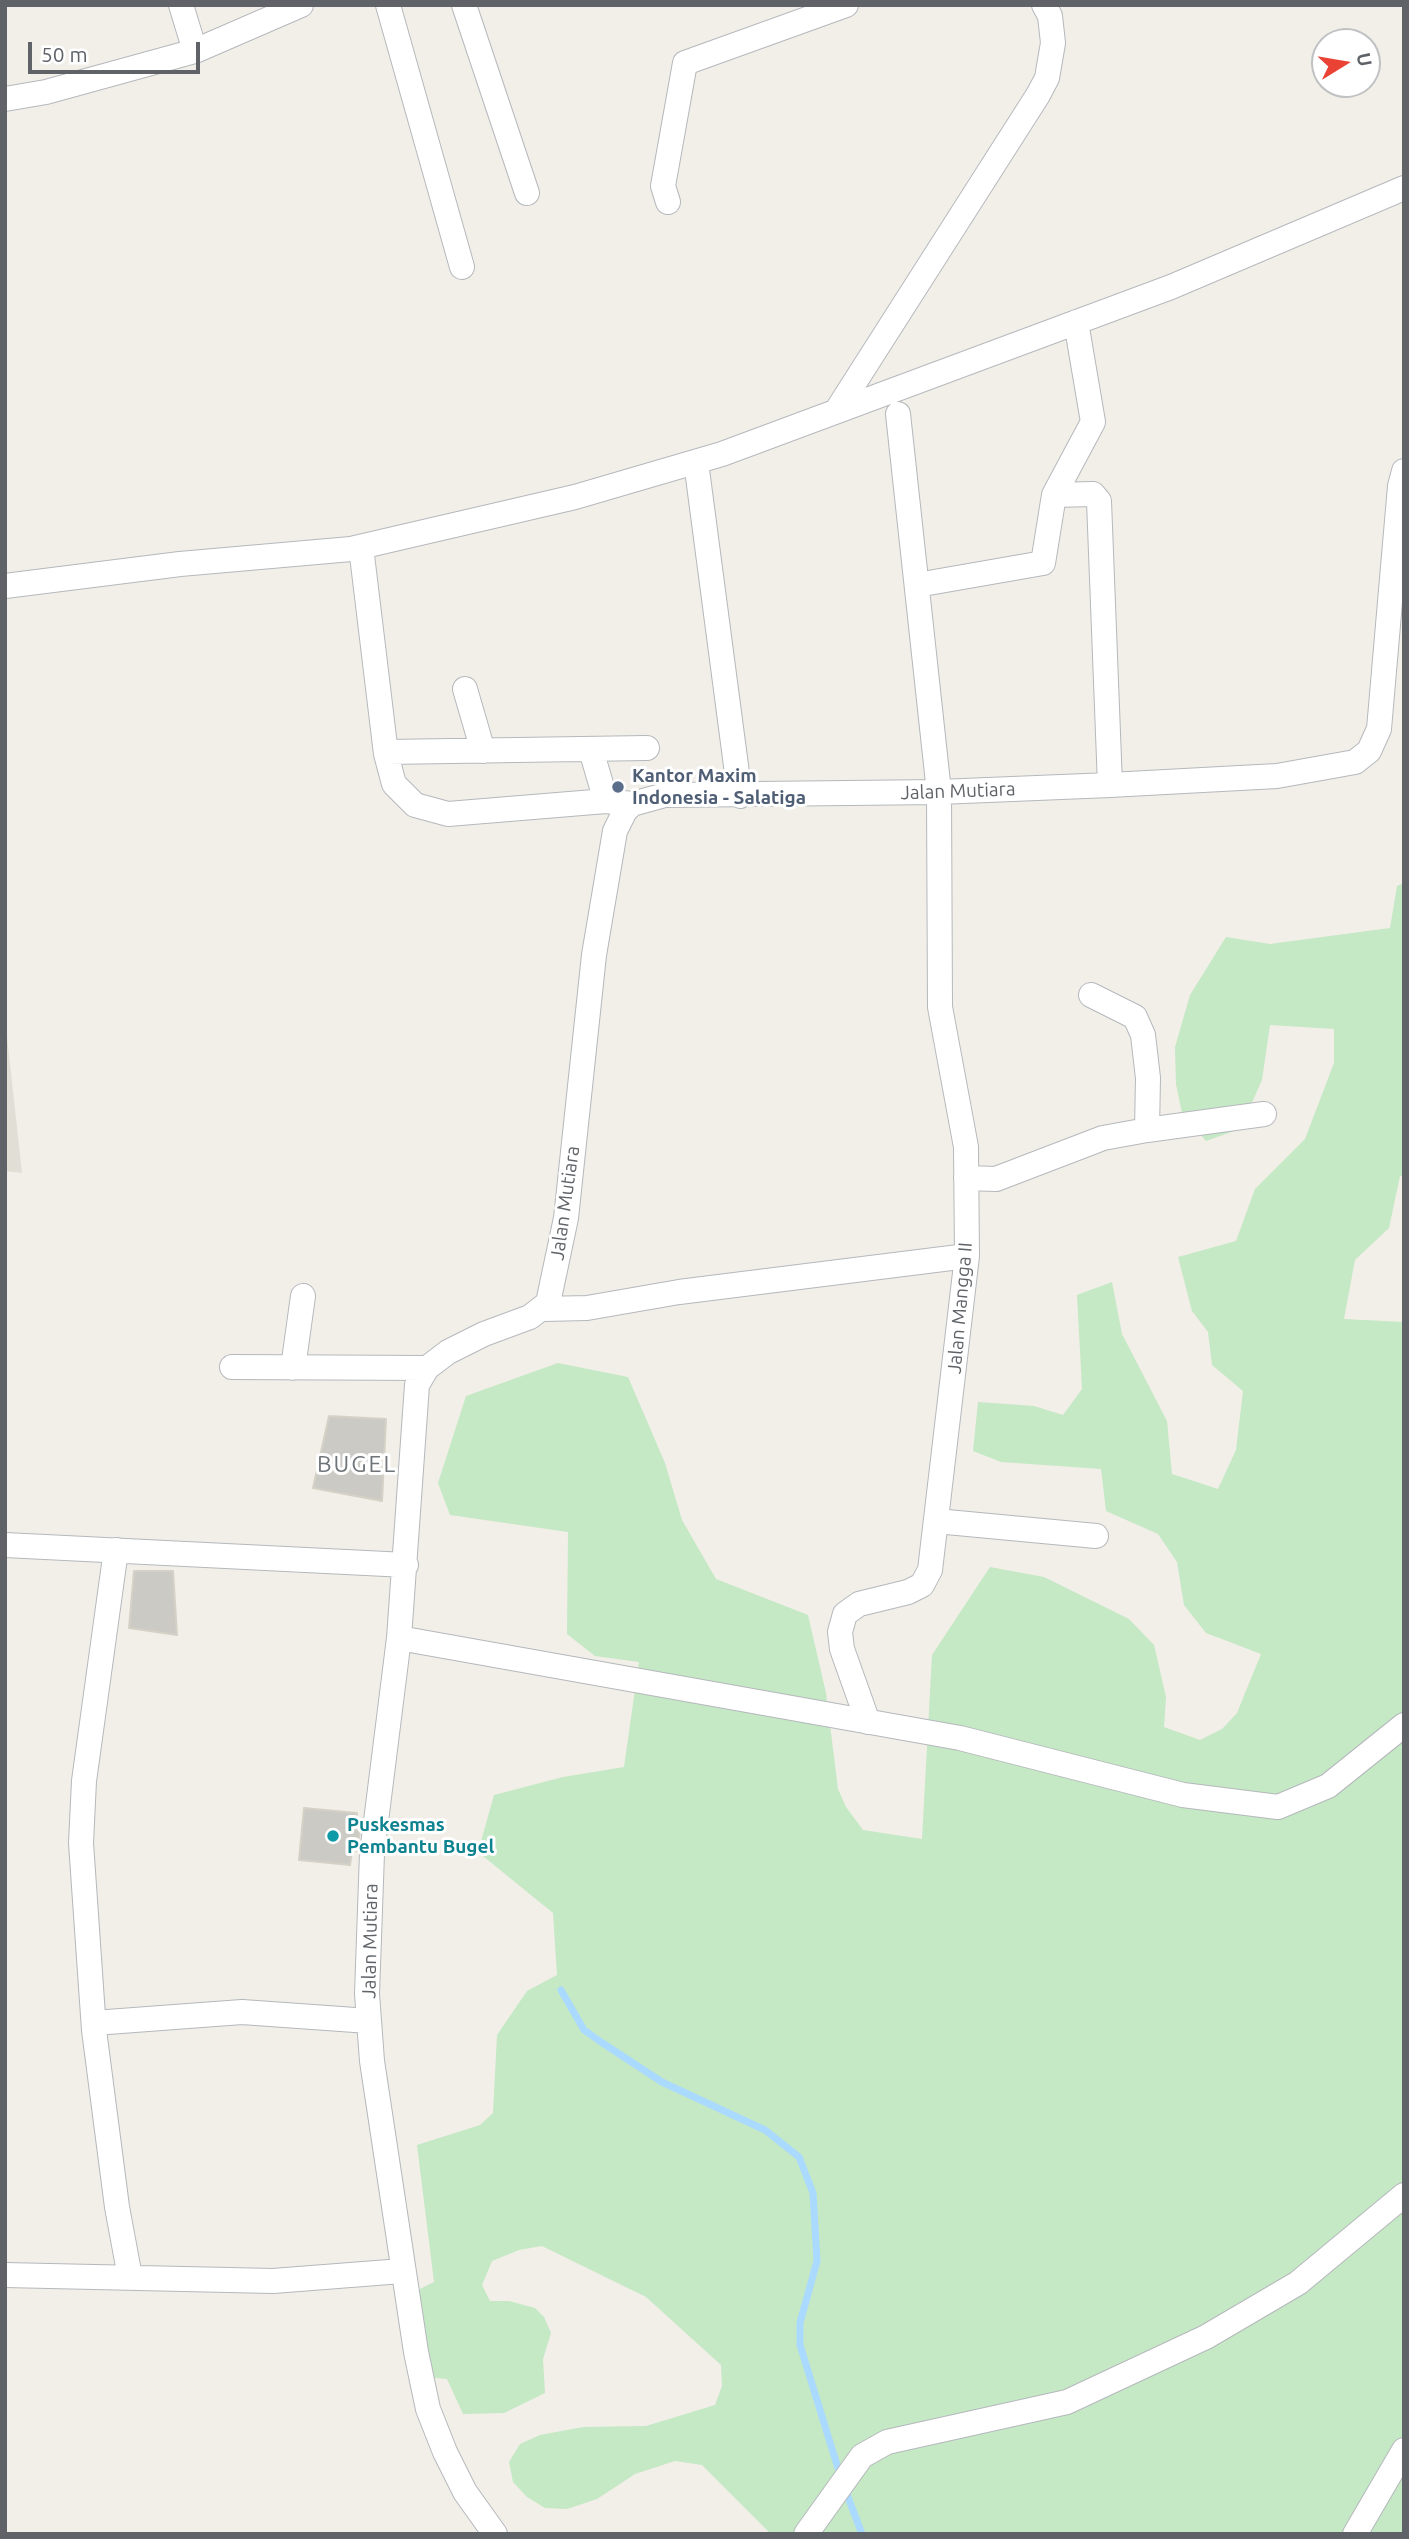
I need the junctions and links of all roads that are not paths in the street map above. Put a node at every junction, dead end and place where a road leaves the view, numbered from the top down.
1 (181, 5) edge
2 (301, 5) edge
3 (388, 5) edge
4 (464, 5) edge
5 (846, 5) edge
6 (1044, 5) edge
7 (195, 51) junction
8 (5, 99) edge
9 (1404, 188) edge
10 (527, 193) dead end
11 (668, 202) dead end
12 (462, 267) dead end
13 (1076, 322) junction
14 (837, 410) junction
15 (898, 414) dead end
16 (695, 462) junction
17 (1404, 471) edge
18 (1054, 495) junction
19 (361, 547) junction
20 (917, 585) junction
21 (5, 586) edge
22 (465, 689) dead end
23 (647, 748) dead end
24 (591, 750) junction
25 (483, 751) junction
26 (386, 752) junction
27 (1110, 785) junction
28 (939, 792) junction
29 (740, 796) junction
30 (606, 801) junction
31 (632, 804) junction
32 (1091, 995) dead end
33 (1264, 1114) dead end
34 (1147, 1130) junction
35 (966, 1178) junction
36 (967, 1256) junction
37 (303, 1296) dead end
38 (543, 1309) junction
39 (232, 1367) dead end
40 (293, 1368) junction
41 (426, 1368) junction
42 (936, 1521) junction
43 (1096, 1536) dead end
44 (5, 1545) edge
45 (116, 1550) junction
46 (406, 1565) junction
47 (399, 1638) junction
48 (868, 1722) junction
49 (1404, 1725) edge
50 (369, 2021) junction
51 (94, 2022) junction
52 (1404, 2195) edge
53 (402, 2271) junction
54 (5, 2276) edge
55 (130, 2277) junction
56 (1404, 2450) edge
57 (495, 2534) edge
58 (806, 2534) edge
59 (1355, 2534) edge

1 - 7 street
2 - 7 street
3 - 12 street
4 - 10 street
5 - 11 street
6 - 14 street
7 - 8 street
9 - 13 street
13 - 14 street
13 - 18 street
14 - 16 street
15 - 20 street, Jalan Mangga II
16 - 19 street
16 - 29 street
17 - 27 street, Jalan Mutiara
18 - 20 street
18 - 27 street
19 - 21 street
19 - 26 street
20 - 28 street, Jalan Mangga II
22 - 25 street
23 - 24 street
24 - 25 street
24 - 30 street
25 - 26 street
26 - 30 street
27 - 28 street, Jalan Mutiara
28 - 29 street, Jalan Mutiara
28 - 35 street, Jalan Mangga II
29 - 31 street, Jalan Mutiara
30 - 31 street
31 - 38 street, Jalan Mutiara
32 - 34 street
33 - 34 street
34 - 35 street
35 - 36 street, Jalan Mangga II
36 - 38 street
36 - 42 street, Jalan Mangga II
37 - 40 street
38 - 41 street
39 - 40 street
40 - 41 street
41 - 46 street, Jalan Mutiara
42 - 43 street
42 - 48 street, Jalan Mangga II
44 - 45 street
45 - 46 street
45 - 51 street
46 - 47 street, Jalan Mutiara
47 - 48 street
47 - 50 street, Jalan Mutiara
48 - 49 street
50 - 51 street
50 - 53 street, Jalan Mutiara
51 - 55 street
52 - 58 street
53 - 55 street
53 - 57 street, Jalan Mutiara
54 - 55 street
56 - 59 street

